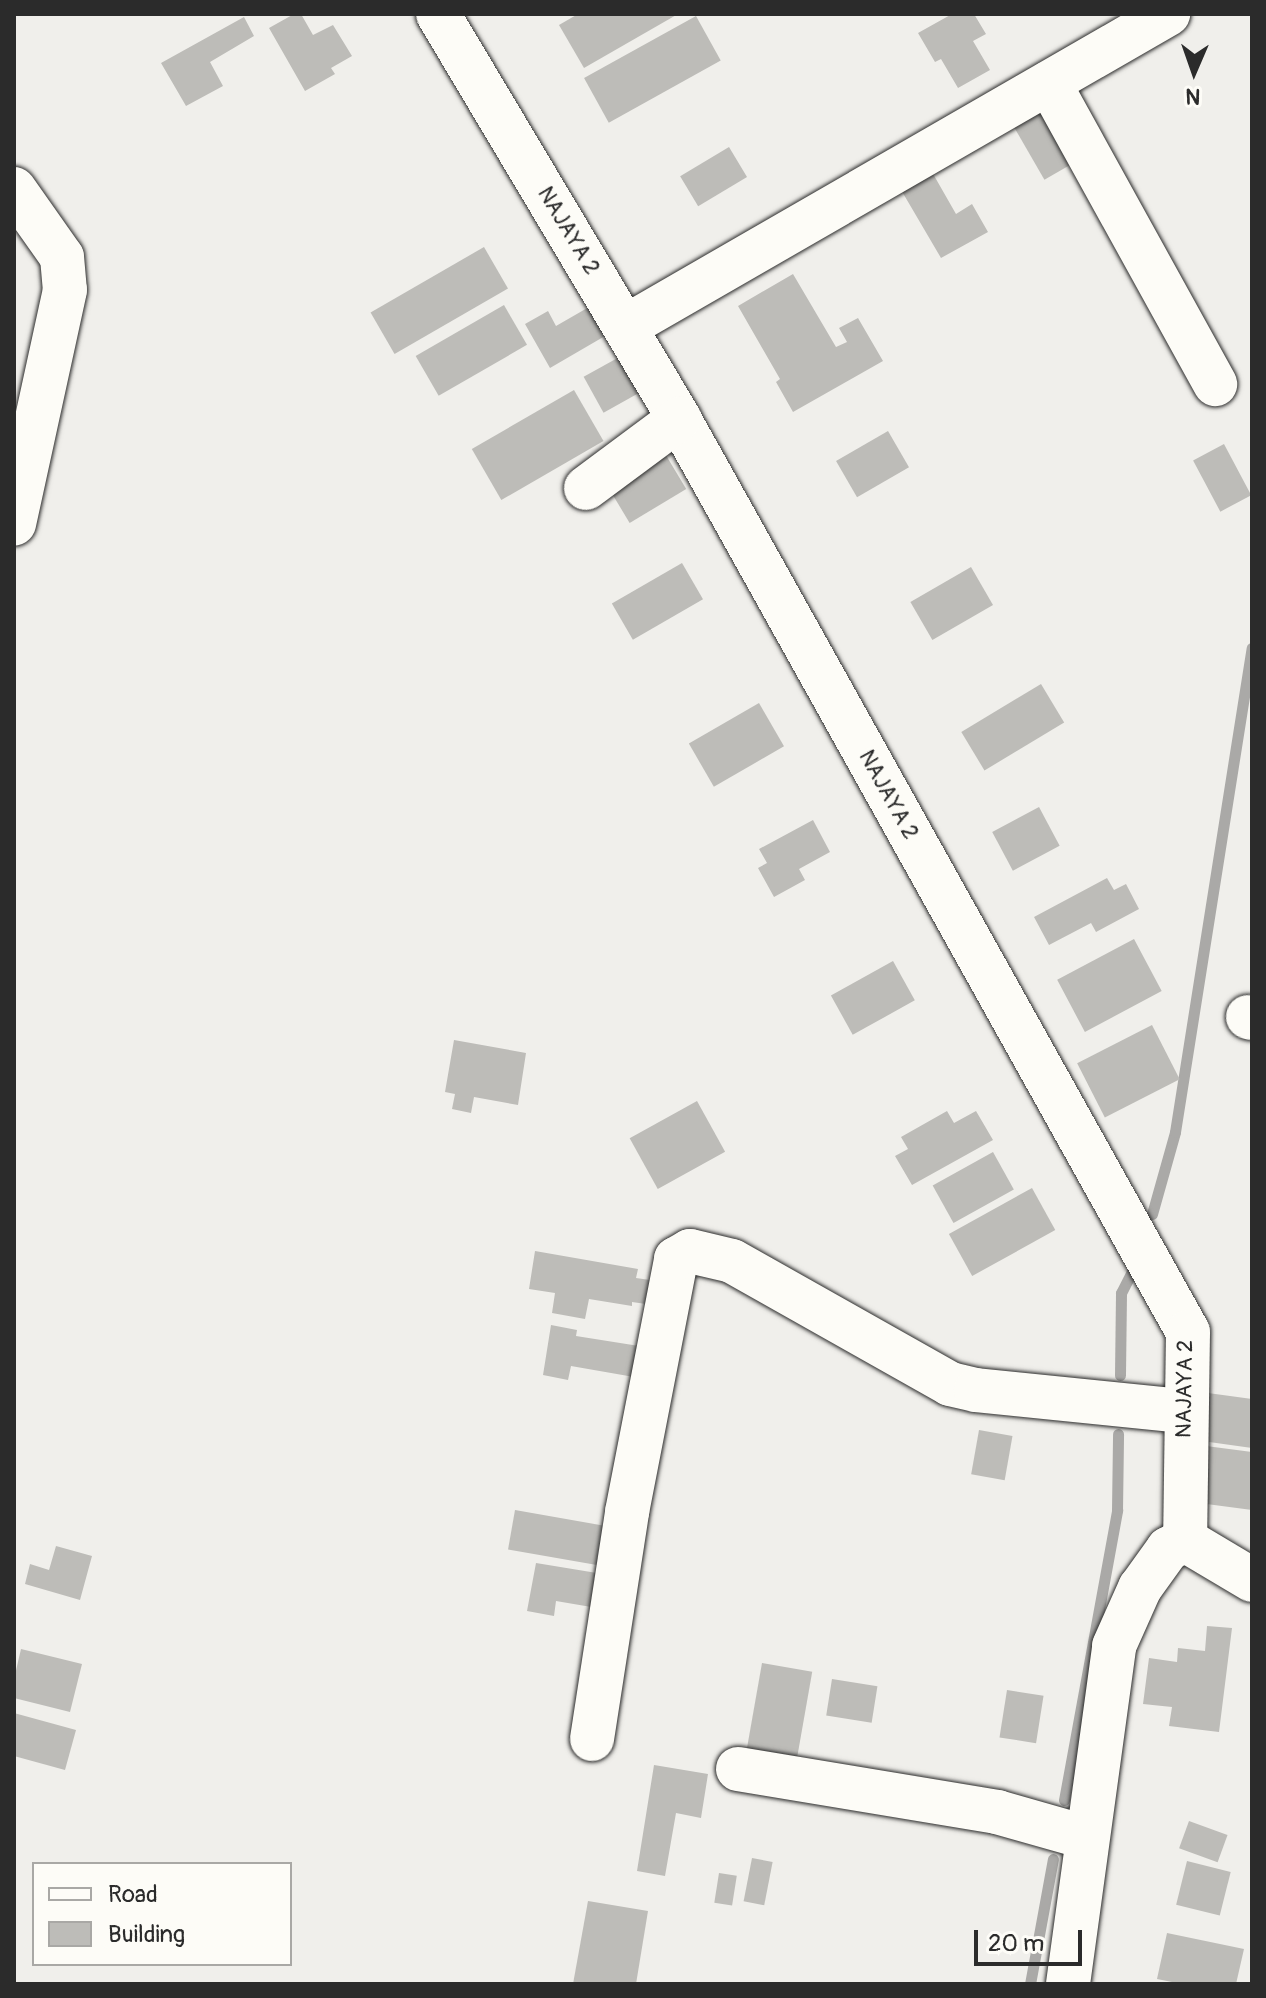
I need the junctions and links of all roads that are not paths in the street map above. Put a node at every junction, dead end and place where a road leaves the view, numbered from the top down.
1 (438, 14) edge
2 (1168, 14) edge
3 (1049, 83) junction
4 (14, 189) edge
5 (625, 327) junction
6 (1215, 384) dead end
7 (679, 419) junction
8 (586, 488) dead end
9 (14, 523) edge
10 (1184, 1411) junction
11 (1185, 1540) junction
12 (1252, 1580) edge
13 (592, 1739) dead end
14 (738, 1769) dead end
15 (1085, 1837) junction
16 (1068, 1984) edge

1 - 5 street, NAJAYA 2
2 - 3 street
3 - 5 street
3 - 6 street
4 - 9 street
5 - 7 street, NAJAYA 2
7 - 8 street
7 - 10 street, NAJAYA 2
10 - 11 street, NAJAYA 2
10 - 13 street
11 - 12 street
11 - 15 street
14 - 15 street
15 - 16 street

